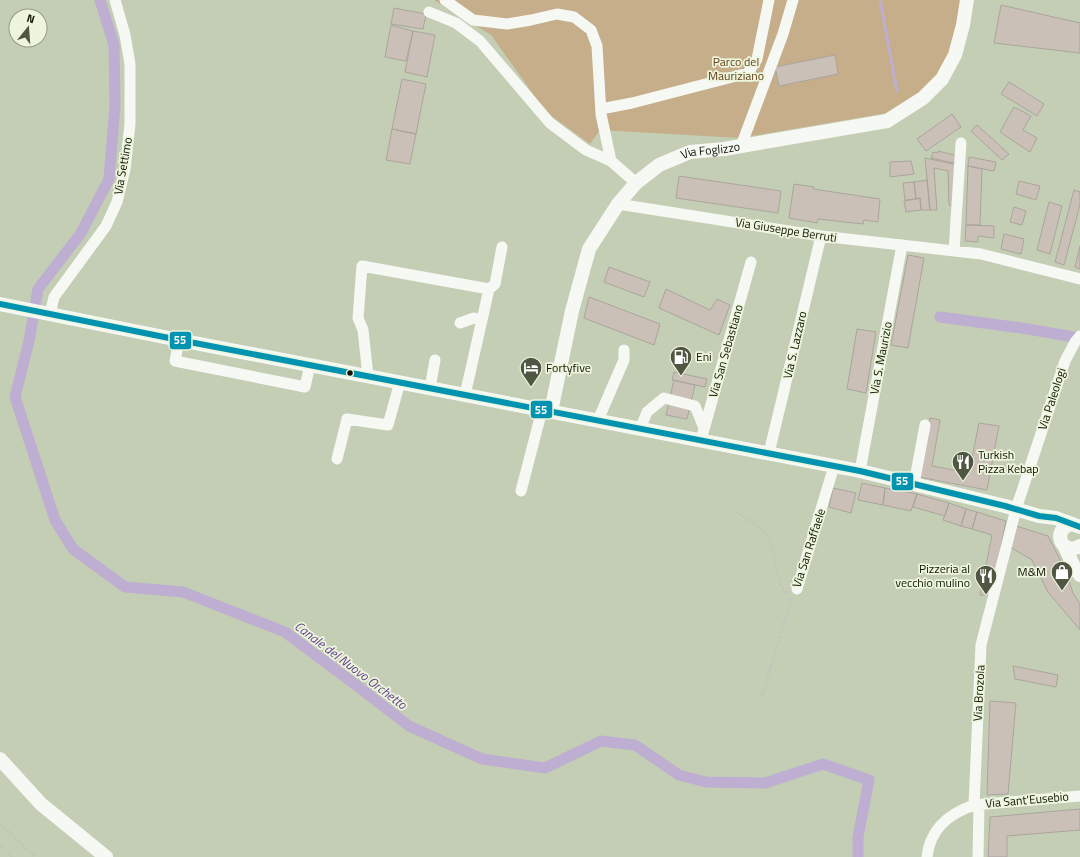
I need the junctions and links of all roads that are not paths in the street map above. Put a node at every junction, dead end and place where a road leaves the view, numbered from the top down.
1 (115, 0) edge
2 (445, 0) edge
3 (769, 0) edge
4 (793, 0) edge
5 (967, 0) edge
6 (429, 12) dead end
7 (600, 109) junction
8 (961, 143) dead end
9 (741, 146) junction
10 (611, 161) junction
11 (636, 183) junction
12 (618, 204) junction
13 (821, 236) junction
14 (902, 245) junction
15 (502, 247) dead end
16 (954, 251) junction
17 (751, 262) dead end
18 (1080, 279) edge
19 (489, 289) junction
20 (0, 304) edge
21 (44, 313) junction
22 (482, 320) junction
23 (460, 323) dead end
24 (1078, 339) edge
25 (179, 340) junction
26 (624, 350) dead end
27 (435, 360) dead end
28 (310, 365) junction
29 (368, 376) junction
30 (400, 382) junction
31 (430, 388) junction
32 (465, 395) junction
33 (546, 410) junction
34 (598, 420) junction
35 (924, 424) dead end
36 (640, 429) junction
37 (702, 434) junction
38 (769, 453) junction
39 (337, 459) dead end
40 (834, 466) junction
41 (860, 471) junction
42 (914, 484) junction
43 (521, 491) dead end
44 (1016, 509) junction
45 (1040, 516) junction
46 (1076, 525) edge
47 (1073, 546) edge
48 (1080, 575) edge
49 (795, 592) road end
50 (0, 759) edge
51 (1080, 796) edge
52 (976, 805) junction
53 (106, 857) edge
54 (927, 857) edge
55 (978, 857) edge

1 - 21 street, Via Settimo
2 - 7 street
3 - 7 street
4 - 9 street
5 - 9 main road, Via Foglizzo
6 - 10 street
7 - 10 street
8 - 16 street
9 - 11 main road, Via Foglizzo
10 - 11 street
11 - 12 main road, Via Foglizzo
12 - 13 street, Via Giuseppe Berruti
12 - 33 main road, Via Foglizzo
13 - 14 street, Via Giuseppe Berruti
13 - 38 street, Via S. Lazzaro
14 - 16 street, Via Giuseppe Berruti
14 - 41 street, Via S. Maurizio
15 - 19 street
16 - 18 street, Via Giuseppe Berruti
17 - 37 street, Via San Sebastiano
19 - 22 street
19 - 29 street
20 - 21 main road
21 - 25 main road
22 - 23 street
22 - 32 street
24 - 44 street, Via Paleologi
25 - 28 main road
25 - 28 street
26 - 34 street
27 - 31 street
28 - 29 main road
29 - 30 main road
30 - 31 main road
30 - 39 street
31 - 32 main road
32 - 33 main road
33 - 34 main road
33 - 43 street
34 - 36 main road
35 - 42 street
36 - 37 main road
36 - 37 street
37 - 38 main road
38 - 40 main road
40 - 41 main road
40 - 49 street, Via San Raffaele
41 - 42 main road
42 - 44 main road
44 - 45 main road
44 - 52 street, Via Brozola
45 - 46 main road
45 - 47 main road
46 - 47 main road
47 - 48 main road
50 - 53 main road
51 - 52 street, Via Sant'Eusebio
52 - 54 street
52 - 55 street, Via Brozola

